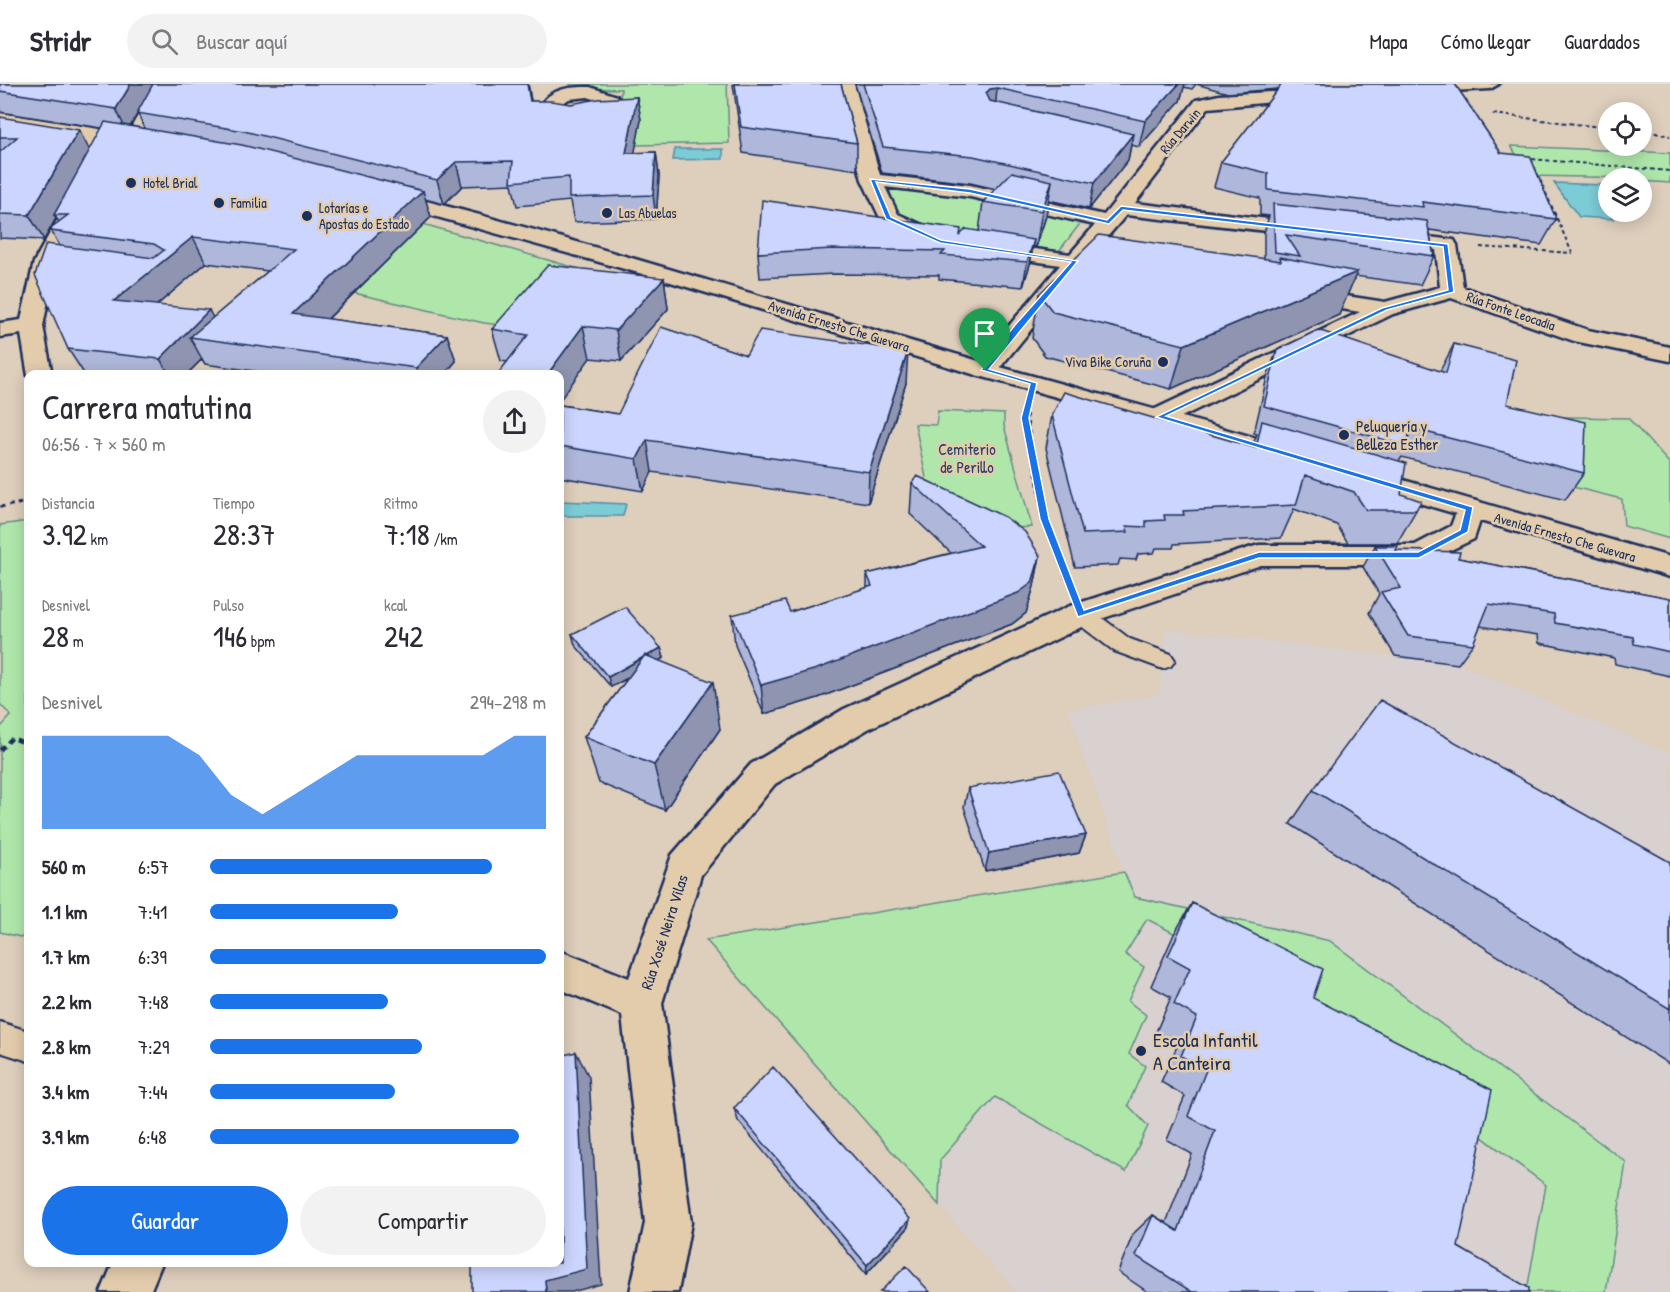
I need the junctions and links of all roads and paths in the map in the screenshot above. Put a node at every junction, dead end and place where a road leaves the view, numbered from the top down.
1 (845, 84) edge
2 (1490, 84) edge
3 (1420, 86) edge
4 (1387, 89) edge
5 (1340, 92) edge
6 (1187, 95) dead end
7 (1209, 101) junction
8 (1485, 113) dead end
9 (0, 118) edge
10 (1598, 127) edge
11 (0, 130) edge
12 (1652, 132) edge
13 (1670, 136) edge
14 (163, 146) edge
15 (1134, 153) dead end
16 (1157, 159) junction
17 (1670, 171) edge
18 (872, 180) junction
19 (357, 189) edge
20 (1115, 215) junction
21 (1332, 232) edge
22 (1366, 236) edge
23 (1446, 245) junction
24 (1075, 261) junction
25 (45, 262) junction
26 (68, 265) edge
27 (1138, 270) edge
28 (1452, 291) junction
29 (1276, 292) edge
30 (1385, 309) junction
31 (31, 326) junction
32 (0, 330) edge
33 (1670, 354) edge
34 (39, 370) edge
35 (985, 370) junction
36 (1034, 383) junction
37 (1160, 417) junction
38 (24, 503) edge
39 (0, 507) edge
40 (1470, 509) junction
41 (1670, 567) edge
42 (1081, 614) junction
43 (1163, 660) dead end
44 (24, 742) edge
45 (0, 750) edge
46 (564, 972) edge
47 (641, 1003) junction
48 (0, 1037) edge
49 (24, 1045) edge
50 (136, 1267) edge
51 (125, 1292) edge
52 (654, 1292) edge

1 - 18 street
2 - 3 street
3 - 4 street
5 - 7 street, Rúa Darwin
6 - 7 street
7 - 16 street, Rúa Darwin
8 - 10 path
9 - 14 street
11 - 25 street
12 - 13 path
15 - 16 street, Rúa Darwin
16 - 20 street, Rúa Darwin
17 - 23 path
18 - 20 street
18 - 24 street
19 - 35 street, Avenida Ernesto Che Guevara
20 - 21 street
20 - 24 street, Rúa Darwin
22 - 23 street
23 - 28 street
24 - 27 street
24 - 35 street, Rúa Darwin
25 - 26 lane
25 - 31 street
28 - 30 street, Rúa Fonte Leocadia
28 - 33 street, Rúa Fonte Leocadia
29 - 30 street
30 - 37 street, Rúa Fonte Leocadia
31 - 32 street
31 - 34 street
35 - 36 street, Avenida Ernesto Che Guevara
36 - 37 street, Avenida Ernesto Che Guevara
36 - 42 path
37 - 40 street, Avenida Ernesto Che Guevara
38 - 39 path
40 - 41 street, Avenida Ernesto Che Guevara
40 - 42 street, Rúa Xosé Neira Vilas
42 - 43 lane
42 - 47 street, Rúa Xosé Neira Vilas
44 - 45 path
46 - 47 street
47 - 52 street, Rúa Xosé Neira Vilas
48 - 49 lane
50 - 51 street

